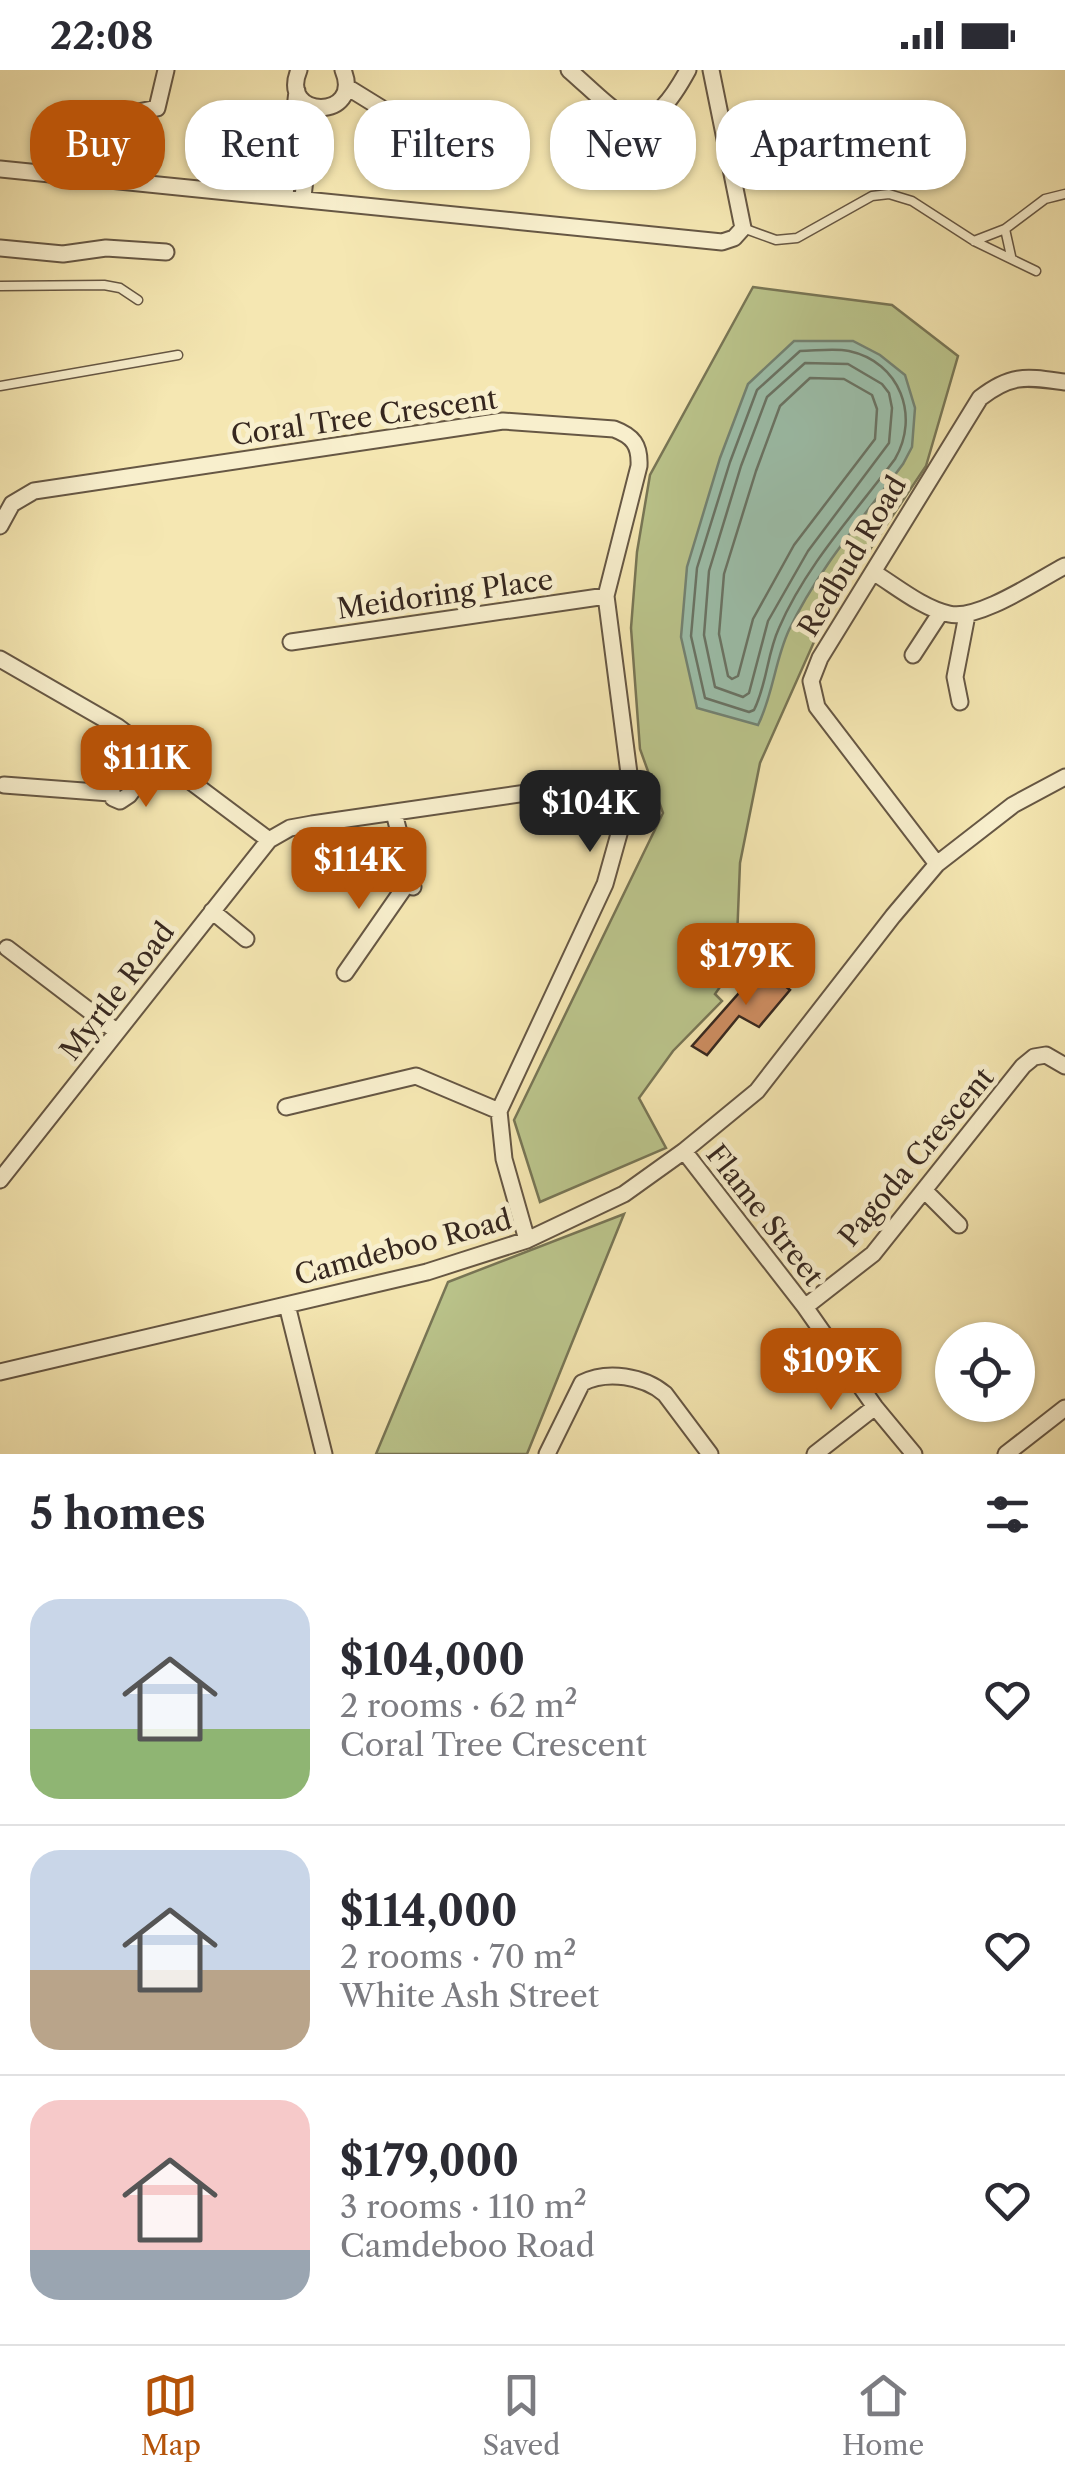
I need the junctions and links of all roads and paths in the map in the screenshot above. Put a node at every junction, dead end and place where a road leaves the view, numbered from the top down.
1 (166, 70) edge
2 (299, 70) edge
3 (570, 70) edge
4 (688, 70) edge
5 (710, 70) edge
6 (345, 78) edge
7 (296, 91) junction
8 (159, 100) edge
9 (305, 100) edge
10 (373, 100) edge
11 (334, 104) edge
12 (0, 169) edge
13 (30, 171) edge
14 (165, 183) edge
15 (304, 190) edge
16 (1065, 194) edge
17 (285, 196) junction
18 (303, 197) junction
19 (743, 228) junction
20 (1005, 229) junction
21 (974, 242) junction
22 (0, 248) edge
23 (166, 252) dead end
24 (1011, 256) junction
25 (1036, 271) dead end
26 (0, 286) edge
27 (138, 300) dead end
28 (178, 355) dead end
29 (1065, 382) edge
30 (0, 386) edge
31 (0, 526) edge
32 (1065, 566) edge
33 (872, 572) junction
34 (606, 596) junction
35 (941, 612) junction
36 (966, 615) junction
37 (291, 642) dead end
38 (913, 655) dead end
39 (0, 659) edge
40 (960, 702) dead end
41 (138, 742) junction
42 (158, 756) junction
43 (1065, 777) edge
44 (630, 781) junction
45 (4, 785) dead end
46 (110, 792) junction
47 (394, 813) junction
48 (269, 840) junction
49 (937, 864) junction
50 (212, 911) junction
51 (246, 939) dead end
52 (7, 948) dead end
53 (344, 972) dead end
54 (116, 1031) junction
55 (1065, 1066) edge
56 (286, 1106) dead end
57 (500, 1111) junction
58 (684, 1151) junction
59 (2, 1177) edge
60 (924, 1190) junction
61 (958, 1225) dead end
62 (527, 1240) junction
63 (287, 1305) junction
64 (805, 1308) junction
65 (0, 1372) edge
66 (876, 1408) junction
67 (1065, 1408) edge
68 (324, 1454) edge
69 (547, 1454) edge
70 (710, 1454) edge
71 (815, 1454) edge
72 (914, 1454) edge
73 (1006, 1454) edge

1 - 8 street
2 - 7 street
3 - 4 street
5 - 19 street
6 - 10 street
6 - 11 street
7 - 9 street
7 - 17 street
12 - 13 street
14 - 17 street
15 - 18 street
16 - 20 lane
17 - 18 street
18 - 19 street
19 - 21 lane
20 - 21 lane
20 - 24 lane
21 - 24 lane
22 - 23 street
24 - 25 lane
26 - 27 lane
28 - 30 lane
29 - 33 street, Redbud Road
31 - 34 street, Coral Tree Crescent
32 - 36 street
33 - 35 street
33 - 49 street, Redbud Road
34 - 37 street, Meidoring Place
34 - 44 street, Coral Tree Crescent
35 - 36 street
35 - 38 street
36 - 40 street
39 - 41 street
41 - 42 street
41 - 46 street
42 - 46 street
42 - 48 street
43 - 49 street, Camdeboo Road
44 - 47 street
44 - 57 street, Coral Tree Crescent
45 - 46 street
47 - 48 street
47 - 53 street
48 - 50 street, Myrtle Road
49 - 58 street, Camdeboo Road
50 - 51 street
50 - 54 street, Myrtle Road
52 - 54 street
54 - 59 street, Myrtle Road
55 - 60 street, Pagoda Crescent
56 - 57 street
57 - 62 street, Coral Tree Crescent
58 - 62 street, Camdeboo Road
58 - 64 street, Flame Street
60 - 61 street
60 - 64 street, Pagoda Crescent
62 - 63 street, Camdeboo Road
63 - 65 street, Camdeboo Road
63 - 68 street
64 - 66 street, Flame Street
66 - 71 street
66 - 72 street, Flame Street
67 - 73 street
69 - 70 street

